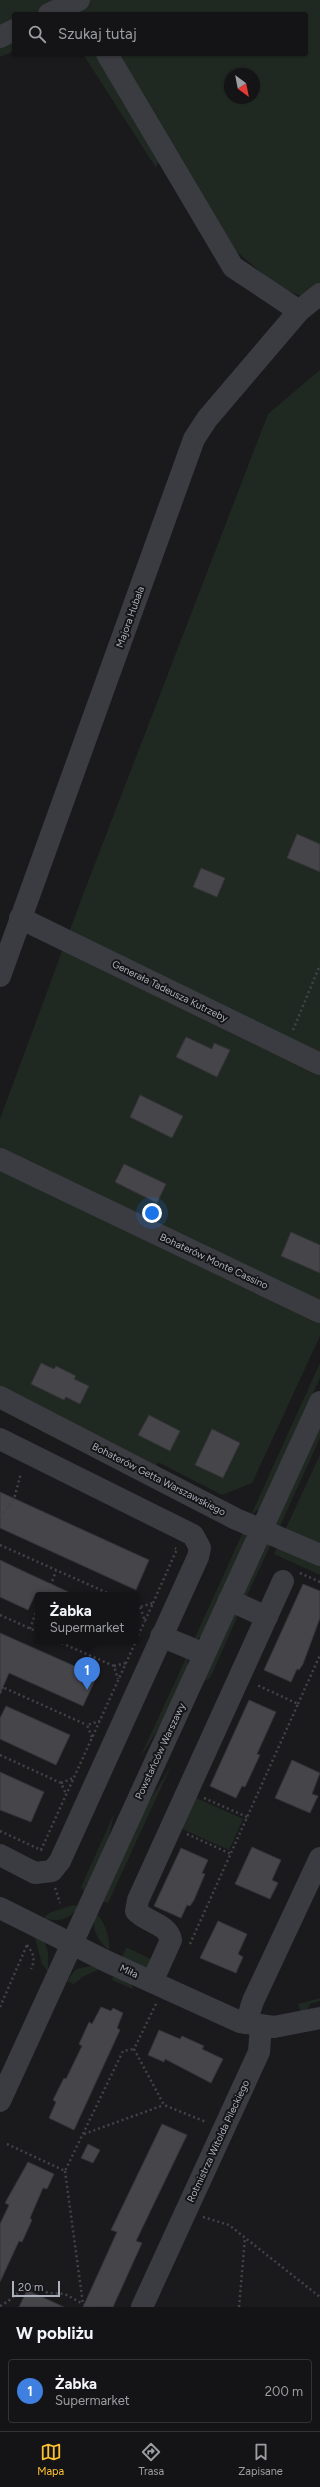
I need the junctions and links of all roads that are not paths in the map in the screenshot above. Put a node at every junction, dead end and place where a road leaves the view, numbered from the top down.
1 (79, 5) edge
2 (56, 12) edge
3 (12, 31) edge
4 (0, 36) edge
5 (108, 56) edge
6 (320, 294) edge
7 (299, 311) junction
8 (20, 918) junction
9 (0, 976) edge
10 (320, 1064) edge
11 (0, 1159) edge
12 (320, 1312) edge
13 (0, 1397) edge
14 (320, 1402) edge
15 (0, 1439) edge
16 (262, 1529) junction
17 (320, 1555) edge
18 (283, 1581) dead end
19 (229, 1600) junction
20 (267, 1617) junction
21 (161, 1636) junction
22 (204, 1654) junction
23 (0, 1855) edge
24 (320, 1858) edge
25 (0, 1908) edge
26 (72, 1943) junction
27 (152, 1982) junction
28 (320, 2018) edge
29 (254, 2025) junction
30 (0, 2101) edge
31 (142, 2307) edge

1 - 2 street
3 - 4 street
5 - 7 street
6 - 7 street, Majora Hubala
7 - 8 street, Majora Hubala
8 - 9 street, Majora Hubala
8 - 10 street, Generała Tadeusza Kutrzeby
11 - 12 street, Bohaterów Monte Cassino
13 - 16 street, Bohaterów Getta Warszawskiego
14 - 16 street, Powstańców Warszawy
15 - 21 street
16 - 17 street, Bohaterów Getta Warszawskiego
16 - 19 street, Powstańców Warszawy
18 - 20 street
19 - 20 street
19 - 22 street, Powstańców Warszawy
20 - 27 street
21 - 22 street
21 - 23 street
22 - 26 street, Powstańców Warszawy
24 - 29 street, Rotmistrza Witolda Pileckiego
25 - 26 street, Miła
26 - 27 street, Miła
26 - 30 street, Powstańców Warszawy
27 - 29 street, Miła
28 - 29 street
29 - 31 street, Rotmistrza Witolda Pileckiego

